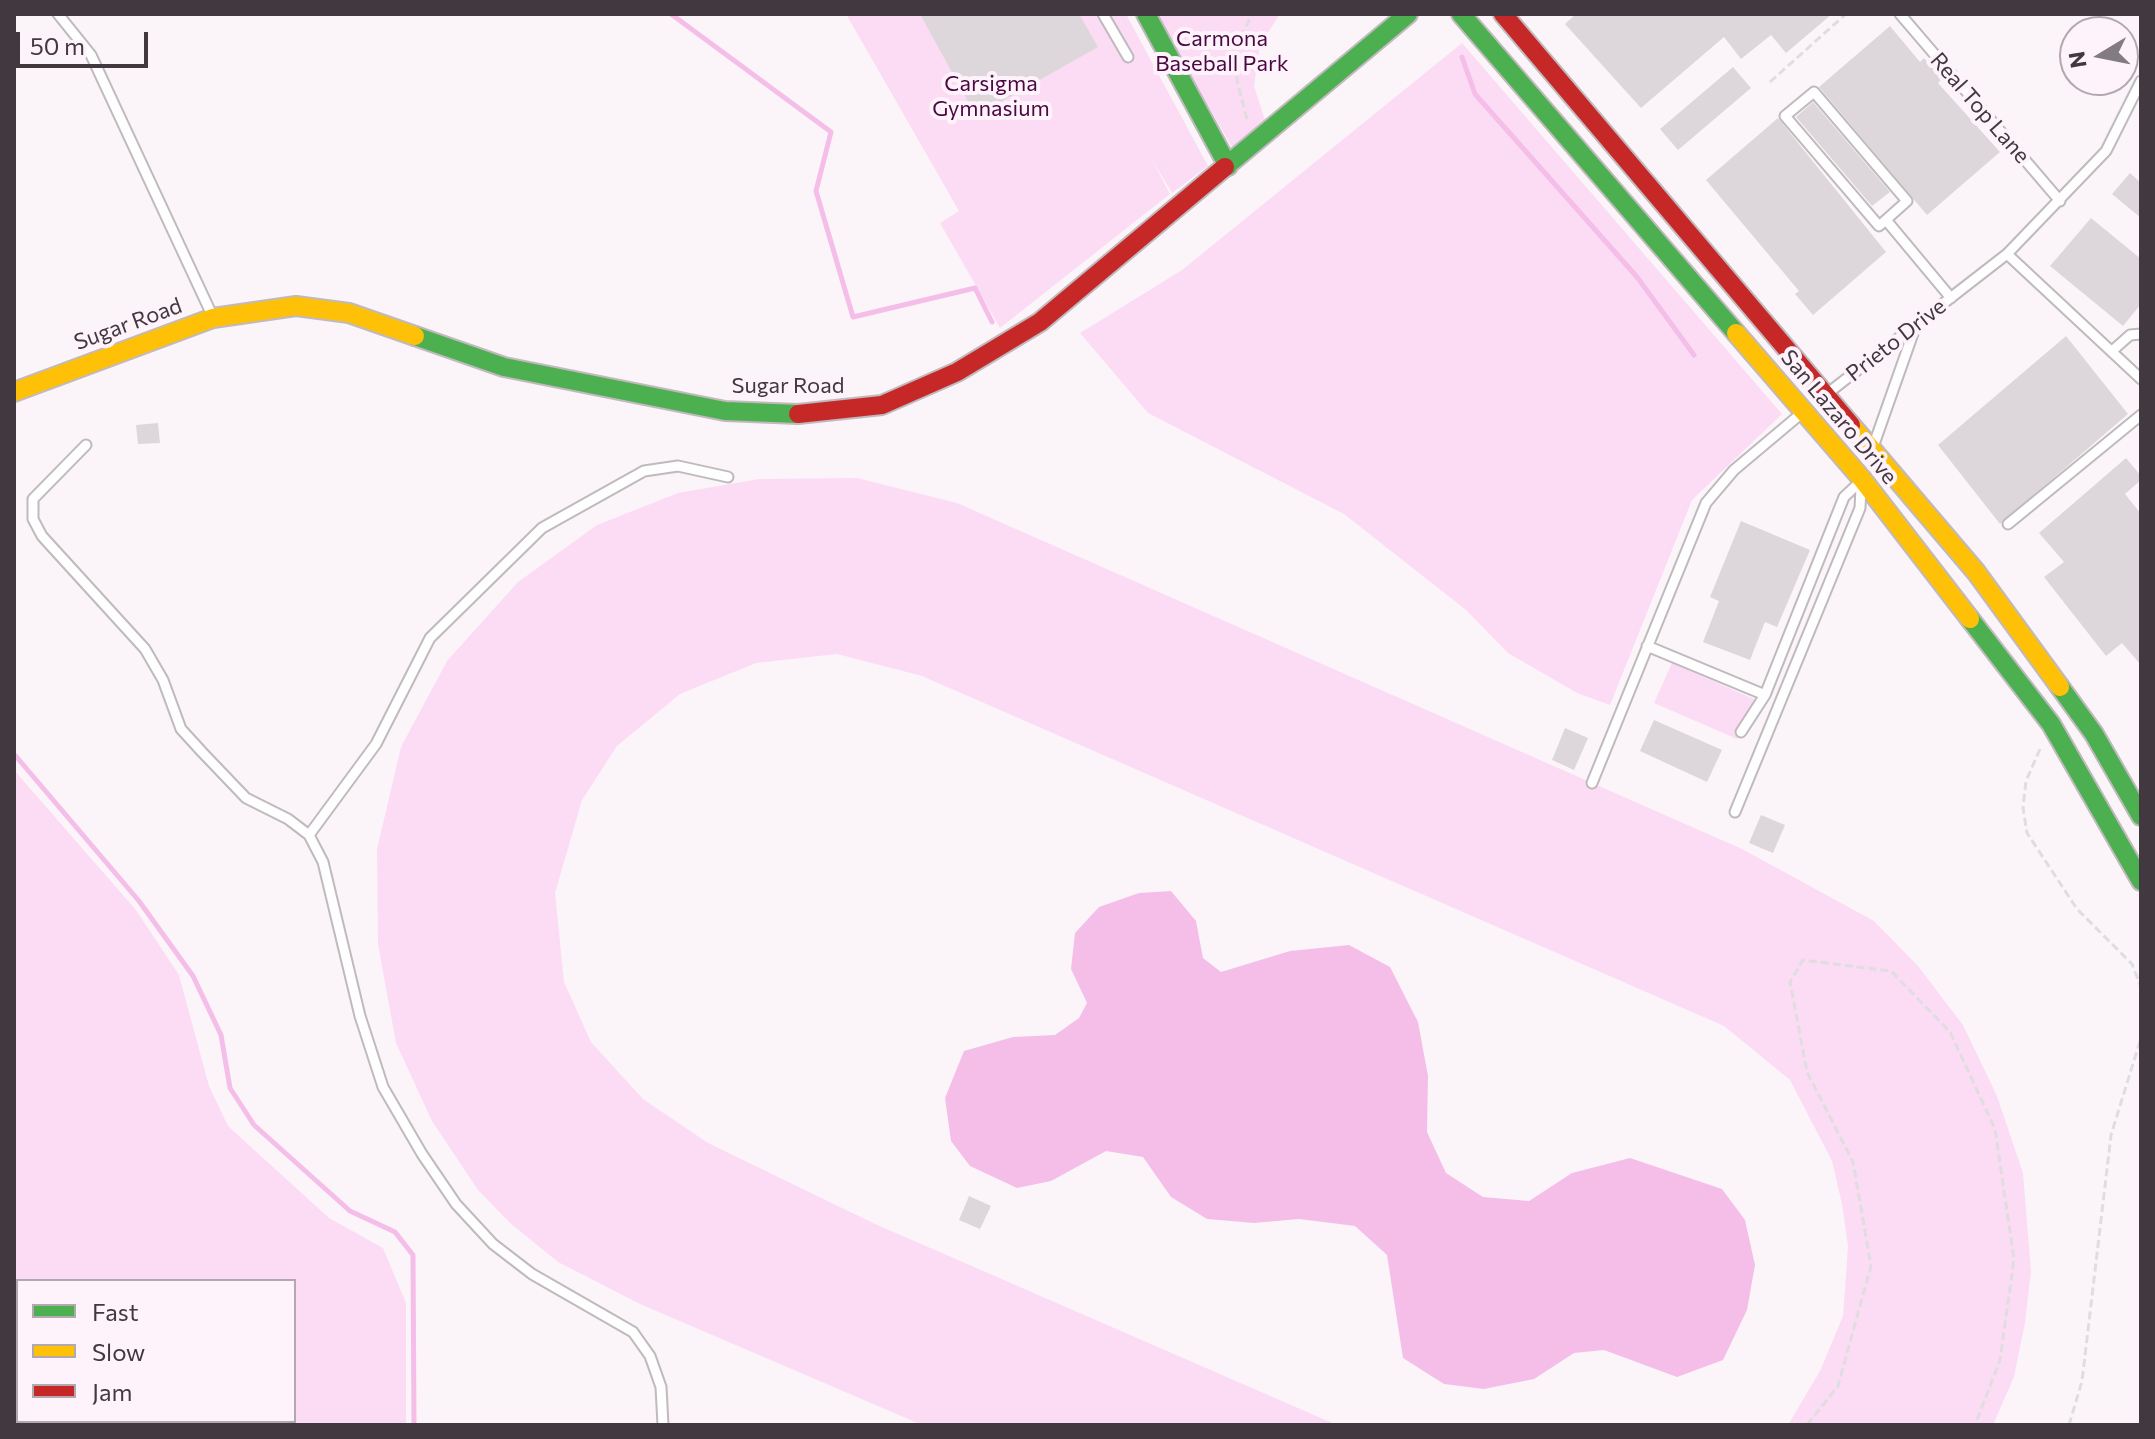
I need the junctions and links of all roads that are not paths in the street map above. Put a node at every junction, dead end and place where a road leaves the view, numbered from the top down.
1 (58, 14) edge
2 (1103, 14) edge
3 (1146, 14) edge
4 (1408, 14) edge
5 (1461, 14) edge
6 (1503, 14) edge
7 (1900, 14) edge
8 (1128, 57) dead end
9 (2141, 81) edge
10 (1228, 166) junction
11 (2060, 201) junction
12 (1886, 220) junction
13 (2007, 254) junction
14 (1951, 298) junction
15 (213, 318) junction
16 (1916, 325) junction
17 (2141, 334) edge
18 (2112, 351) junction
19 (2141, 379) edge
20 (14, 392) edge
21 (1824, 396) junction
22 (1803, 411) junction
23 (2141, 415) edge
24 (86, 445) dead end
25 (1872, 451) junction
26 (728, 477) dead end
27 (1862, 479) junction
28 (2008, 524) dead end
29 (1647, 646) junction
30 (1765, 695) junction
31 (1741, 732) dead end
32 (1592, 783) dead end
33 (1735, 812) dead end
34 (2141, 816) edge
35 (309, 835) junction
36 (2141, 881) edge
37 (663, 1425) edge

1 - 15 lane
2 - 8 lane
3 - 10 street
4 - 10 street, Sugar Road
5 - 22 street, San Lazaro Drive
6 - 21 street, San Lazaro Drive
7 - 11 lane, Real Top Lane
9 - 11 lane, Prieto Drive
10 - 15 street, Sugar Road
11 - 13 lane, Prieto Drive
12 - 12 lane
12 - 14 lane
13 - 14 lane, Prieto Drive
13 - 18 lane
14 - 16 lane, Prieto Drive
15 - 20 street, Sugar Road
16 - 21 lane, Prieto Drive
16 - 25 lane
17 - 18 lane
18 - 19 lane
21 - 22 lane, Prieto Drive
21 - 25 street, San Lazaro Drive
22 - 27 street, San Lazaro Drive
22 - 29 lane, Prieto Drive
23 - 28 lane
24 - 35 lane
25 - 27 lane
25 - 34 street, San Lazaro Drive
26 - 35 lane
27 - 30 lane
27 - 33 lane
27 - 36 street, San Lazaro Drive
29 - 30 lane
29 - 32 lane, Prieto Drive
30 - 31 lane
35 - 37 lane

